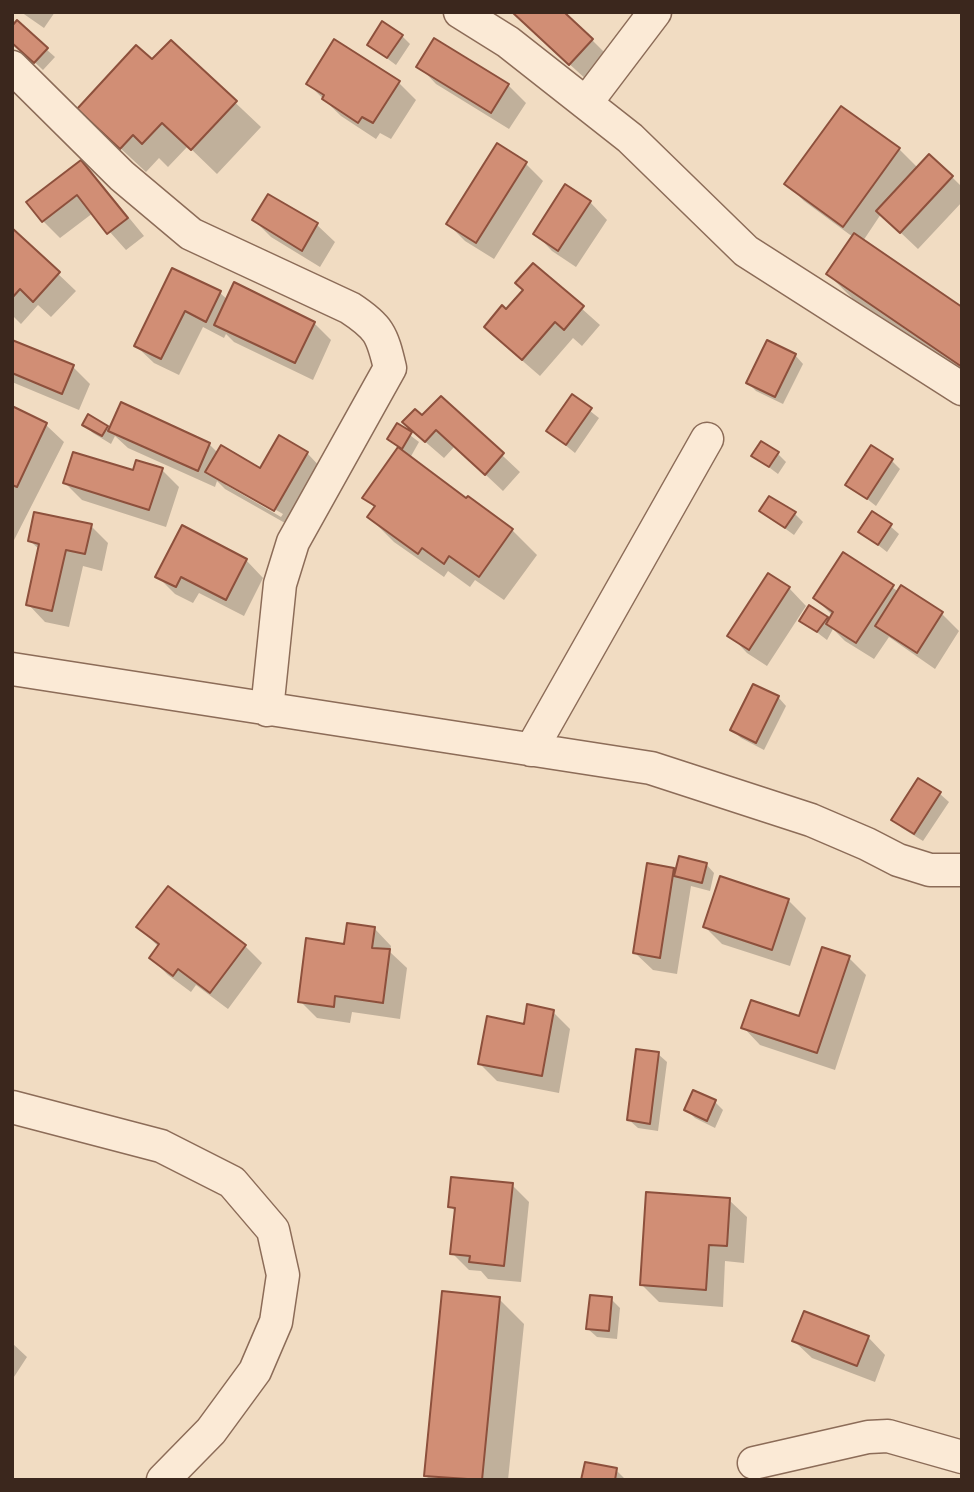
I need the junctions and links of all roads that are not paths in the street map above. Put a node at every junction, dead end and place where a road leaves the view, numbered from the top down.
1 (460, 12) edge
2 (655, 12) edge
3 (12, 67) edge
4 (586, 103) junction
5 (962, 389) edge
6 (707, 439) dead end
7 (12, 669) edge
8 (267, 710) junction
9 (531, 750) junction
10 (962, 870) edge
11 (12, 1107) edge
12 (962, 1457) edge
13 (754, 1463) dead end
14 (163, 1480) edge

1 - 4 street
2 - 4 street
3 - 8 street
4 - 5 street
6 - 9 street
7 - 8 street
8 - 9 street
9 - 10 street
11 - 14 street
12 - 13 street

